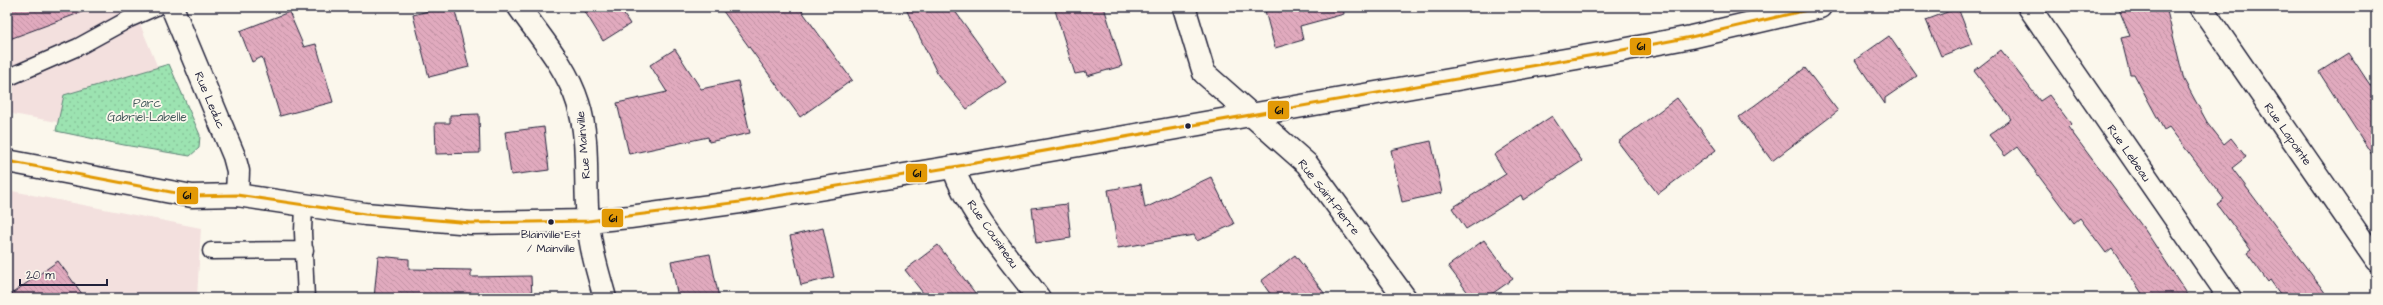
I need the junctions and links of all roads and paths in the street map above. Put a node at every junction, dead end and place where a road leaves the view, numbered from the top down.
1 (156, 7) edge
2 (172, 7) edge
3 (519, 7) edge
4 (1184, 7) edge
5 (1820, 7) edge
6 (2029, 7) edge
7 (2201, 7) edge
8 (7, 78) edge
9 (1250, 115) junction
10 (7, 161) edge
11 (953, 168) junction
12 (237, 195) junction
13 (304, 206) junction
14 (588, 221) junction
15 (305, 250) junction
16 (211, 251) dead end
17 (2376, 260) edge
18 (306, 298) edge
19 (605, 298) edge
20 (1039, 298) edge
21 (1405, 298) edge
22 (2230, 298) edge

1 - 8 lane
2 - 12 street, Rue Leduc
3 - 14 street, Rue Mainville
4 - 9 street, Rue Saint-Pierre
5 - 9 street
6 - 22 street, Rue Lebeau
7 - 17 street, Rue Lapointe
9 - 11 street
9 - 21 street, Rue Saint-Pierre
10 - 12 street
11 - 14 street
11 - 20 street, Rue Cousineau
12 - 13 street
13 - 14 street
13 - 15 lane
14 - 19 street, Rue Mainville
15 - 16 lane
15 - 18 lane

